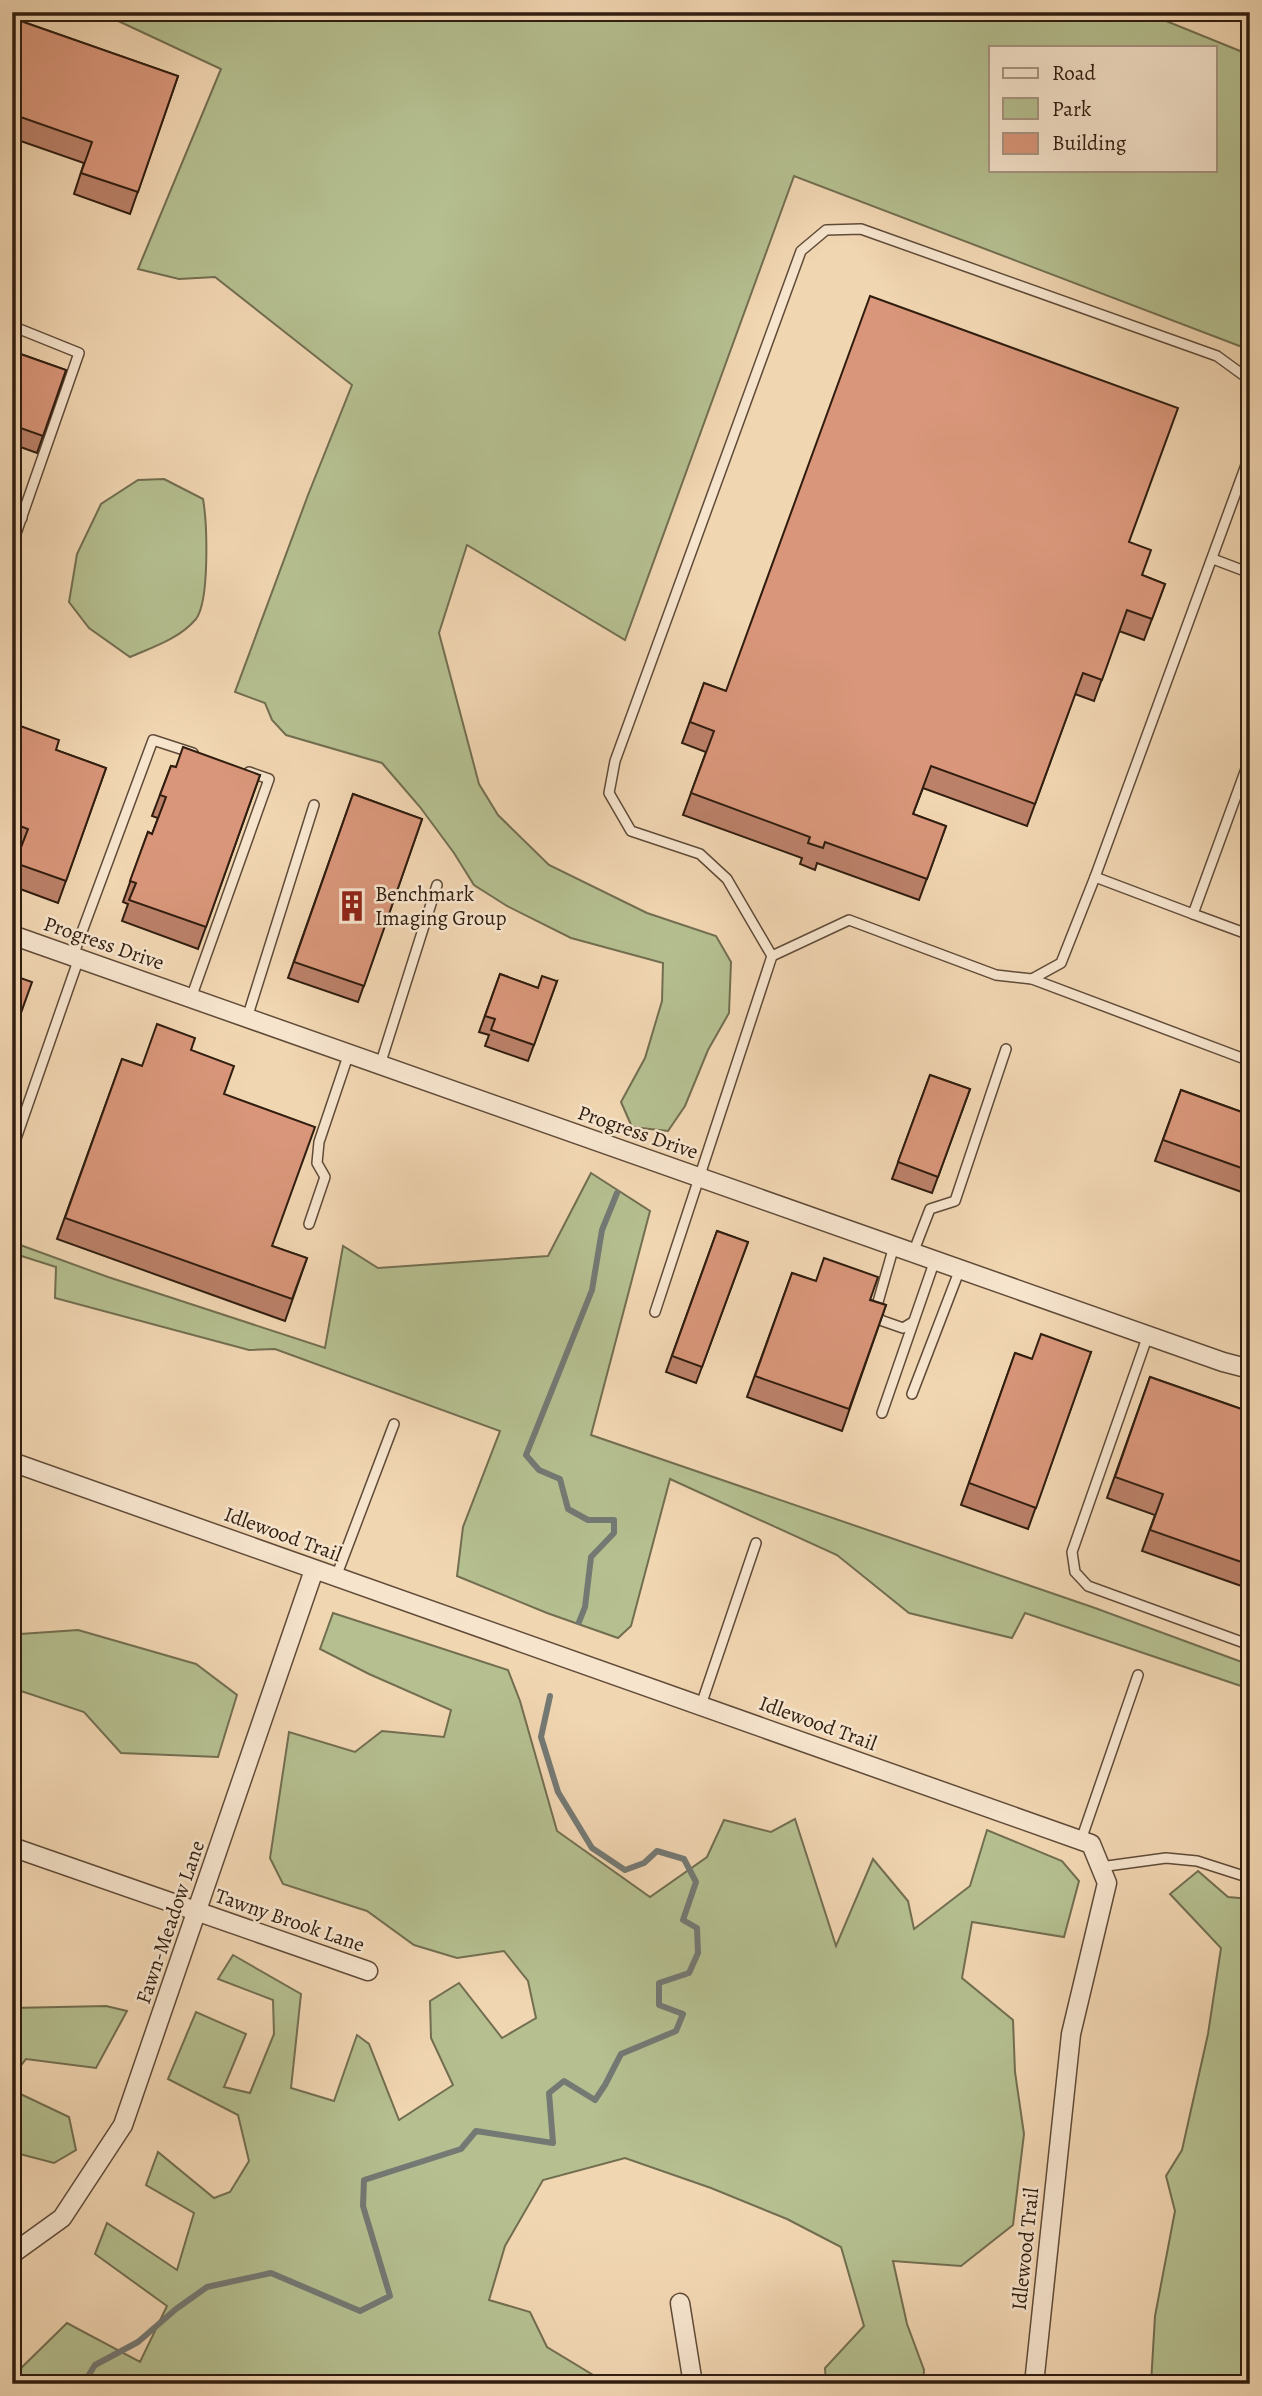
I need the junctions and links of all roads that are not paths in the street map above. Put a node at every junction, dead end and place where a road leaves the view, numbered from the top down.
1 (12, 326) edge
2 (1250, 380) edge
3 (1250, 454) edge
4 (12, 514) edge
5 (22, 518) junction
6 (12, 545) edge
7 (1213, 559) junction
8 (1250, 573) edge
9 (205, 757) edge
10 (1250, 758) edge
11 (243, 770) edge
12 (314, 805) dead end
13 (1095, 877) junction
14 (437, 885) dead end
15 (1193, 914) junction
16 (12, 935) edge
17 (1250, 935) edge
18 (772, 956) junction
19 (76, 957) junction
20 (1032, 979) junction
21 (191, 998) junction
22 (247, 1018) junction
23 (1006, 1049) dead end
24 (348, 1053) junction
25 (1250, 1061) edge
26 (380, 1065) junction
27 (12, 1150) edge
28 (699, 1177) junction
29 (309, 1224) dead end
30 (894, 1246) junction
31 (914, 1253) junction
32 (934, 1260) junction
33 (960, 1269) junction
34 (655, 1312) dead end
35 (913, 1322) junction
36 (1148, 1335) junction
37 (1250, 1369) edge
38 (912, 1394) dead end
39 (882, 1413) dead end
40 (394, 1424) dead end
41 (12, 1462) edge
42 (756, 1543) dead end
43 (314, 1570) junction
44 (336, 1577) junction
45 (1250, 1644) edge
46 (1138, 1675) dead end
47 (701, 1705) junction
48 (1081, 1840) junction
49 (12, 1847) edge
50 (1100, 1867) junction
51 (1250, 1878) edge
52 (198, 1912) junction
53 (368, 1971) dead end
54 (12, 2254) edge
55 (680, 2303) dead end
56 (693, 2384) edge
57 (1034, 2384) edge

1 - 5 lane
2 - 18 lane
3 - 7 lane
4 - 5 lane
5 - 6 lane
7 - 8 lane
7 - 13 lane
9 - 19 lane
10 - 15 lane
11 - 21 lane
12 - 22 lane
13 - 15 lane
13 - 20 lane
14 - 26 lane
15 - 17 lane
16 - 19 street, Progress Drive
18 - 20 lane
18 - 28 lane
19 - 21 street, Progress Drive
19 - 27 lane
20 - 25 lane
21 - 22 street, Progress Drive
22 - 24 street, Progress Drive
23 - 31 lane
24 - 26 street, Progress Drive
24 - 29 lane
26 - 28 street, Progress Drive
28 - 30 street, Progress Drive
28 - 34 lane
30 - 31 street, Progress Drive
30 - 35 lane
31 - 32 street, Progress Drive
32 - 33 street, Progress Drive
32 - 35 lane
33 - 36 street, Progress Drive
33 - 38 lane
35 - 39 lane
36 - 37 street, Progress Drive
36 - 45 lane
40 - 44 lane
41 - 43 street, Idlewood Trail
42 - 47 lane
43 - 44 street, Idlewood Trail
43 - 52 street, Fawn-Meadow Lane
44 - 47 street, Idlewood Trail
46 - 48 lane
47 - 48 street, Idlewood Trail
48 - 50 street, Idlewood Trail
49 - 52 street, Tawny Brook Lane
50 - 51 lane
50 - 57 street, Idlewood Trail
52 - 53 street, Tawny Brook Lane
52 - 54 street, Fawn-Meadow Lane
55 - 56 street

